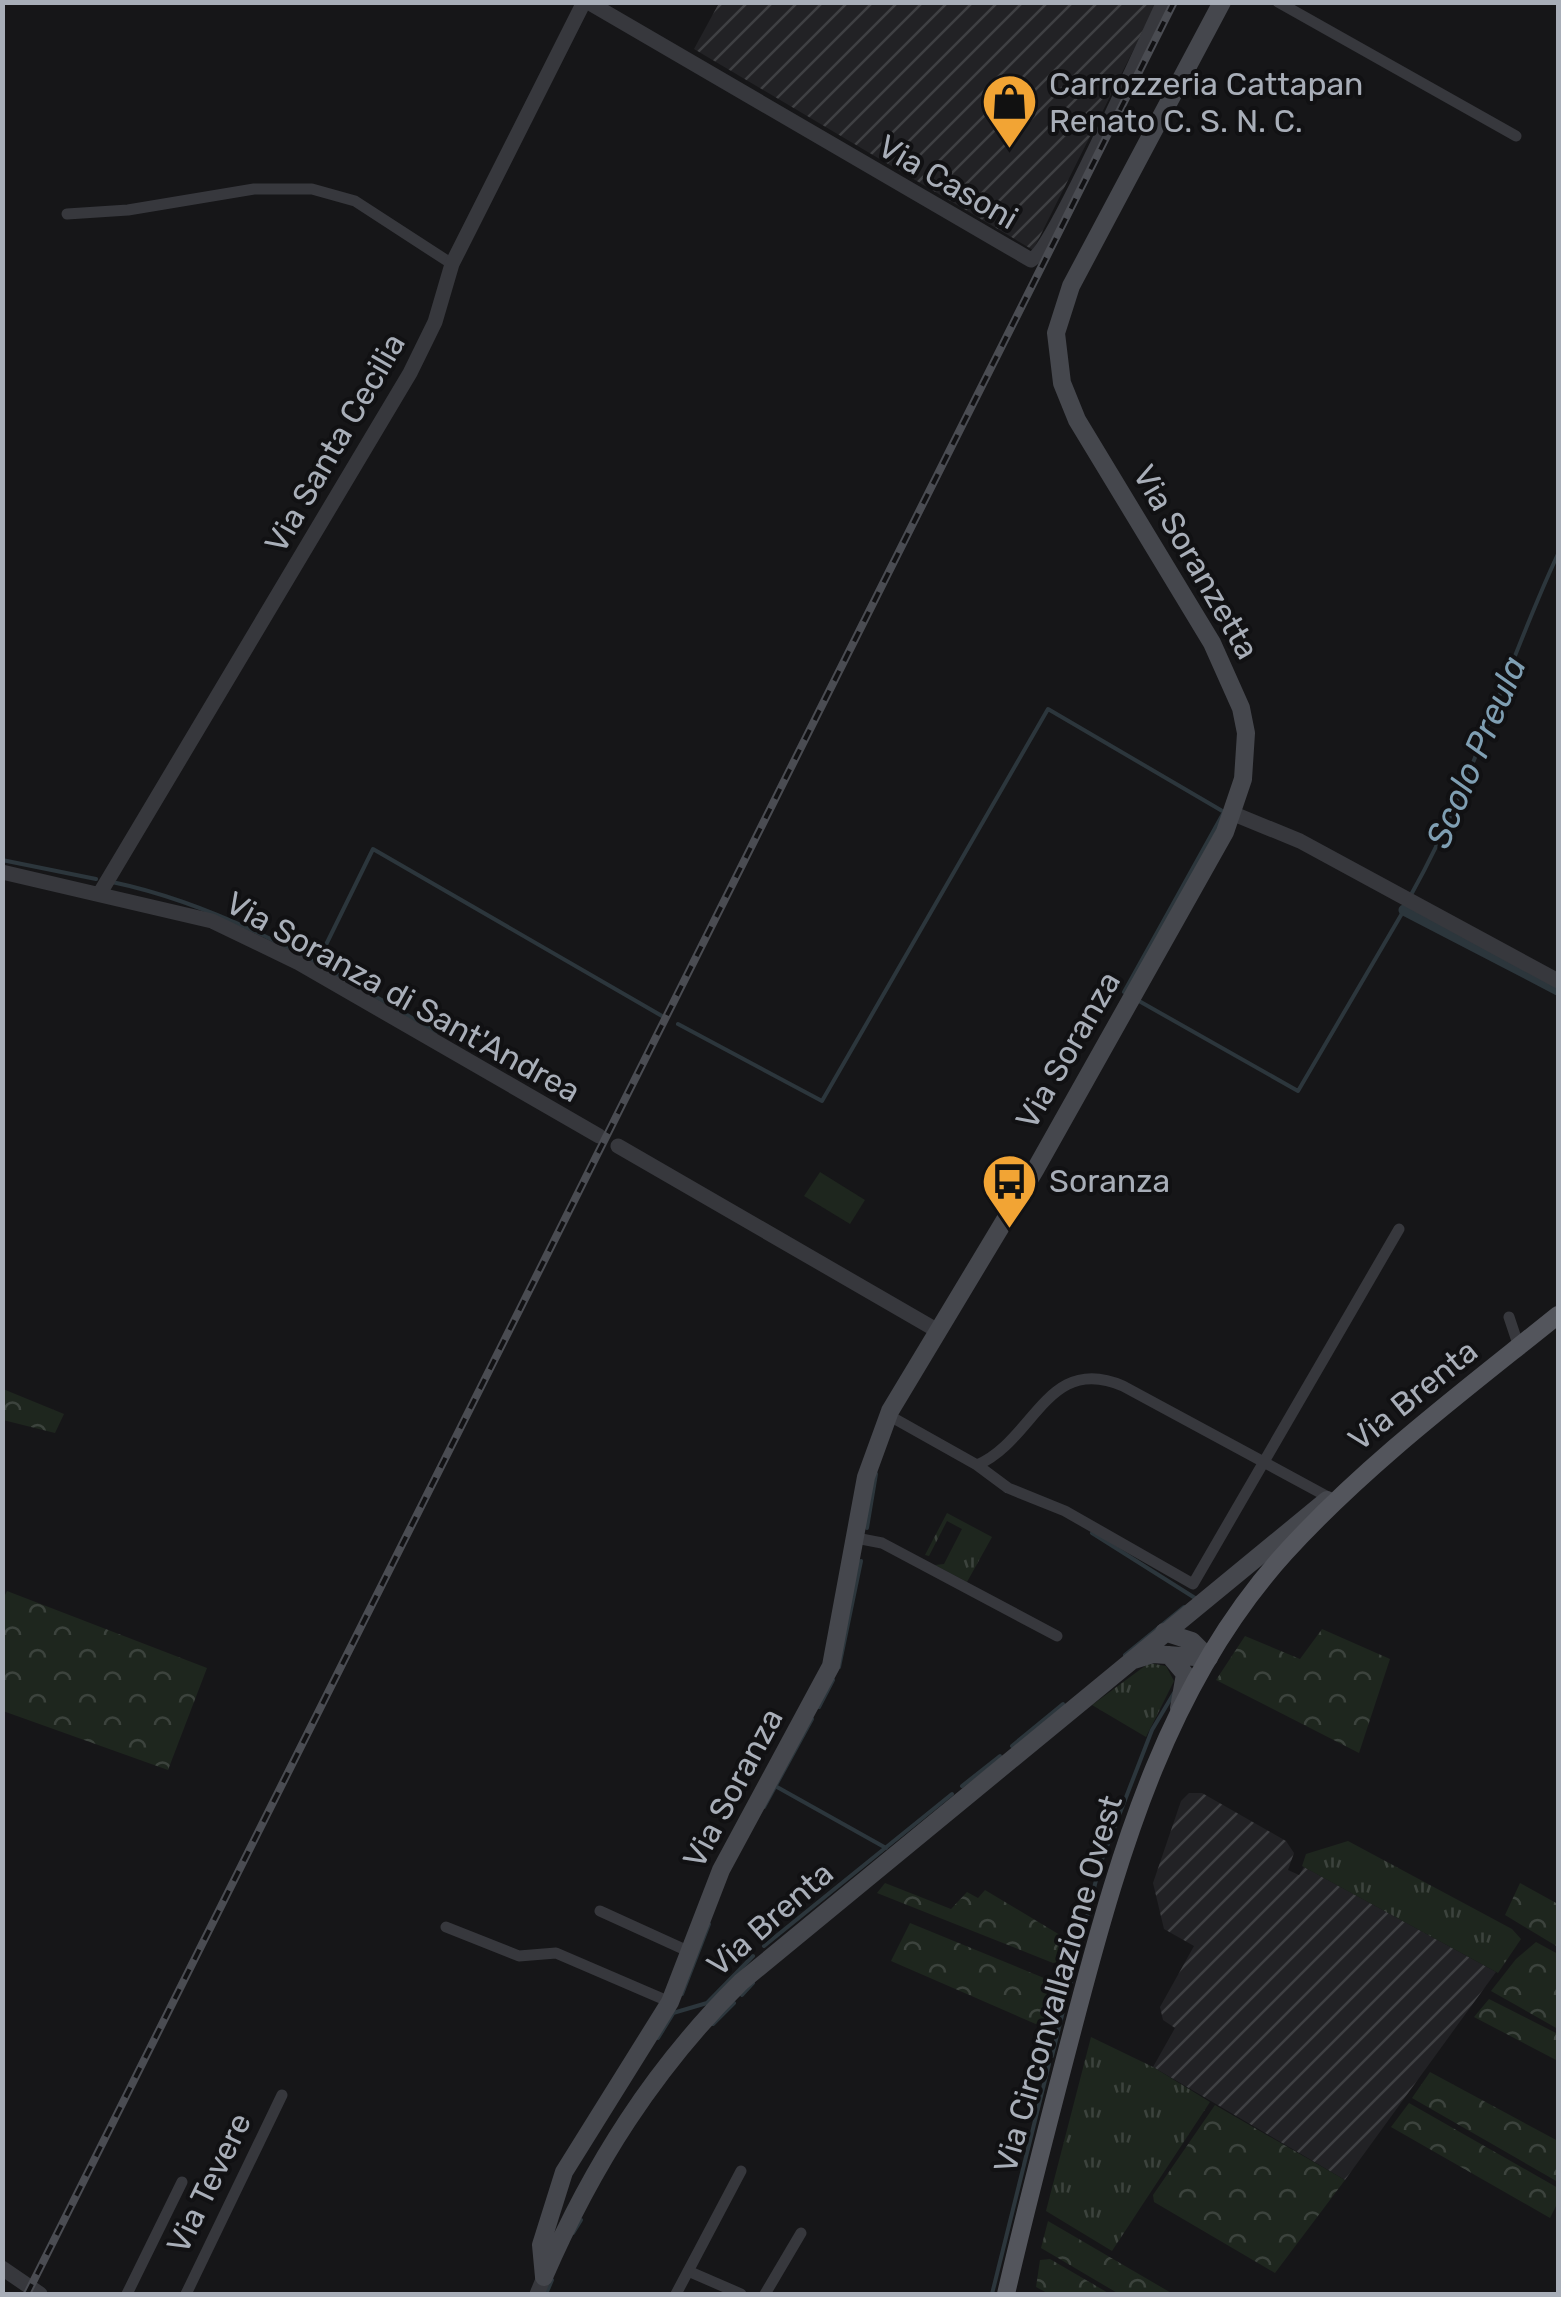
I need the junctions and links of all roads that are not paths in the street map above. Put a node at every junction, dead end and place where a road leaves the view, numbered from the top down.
1 (586, 2) edge
2 (1164, 2) edge
3 (1222, 2) edge
4 (1278, 2) edge
5 (1516, 136) dead end
6 (67, 214) dead end
7 (452, 264) junction
8 (1234, 814) junction
9 (2, 872) edge
10 (100, 892) junction
11 (1558, 982) edge
12 (599, 1136) dead end
13 (618, 1146) dead end
14 (1399, 1229) dead end
15 (1509, 1316) dead end
16 (1558, 1316) edge
17 (938, 1332) junction
18 (1520, 1347) junction
19 (888, 1415) junction
20 (1265, 1462) junction
21 (977, 1465) junction
22 (1376, 1465) junction
23 (1330, 1498) junction
24 (856, 1538) junction
25 (1164, 1632) junction
26 (1057, 1636) dead end
27 (1170, 1654) junction
28 (1209, 1658) junction
29 (1129, 1662) junction
30 (1177, 1714) junction
31 (600, 1911) dead end
32 (446, 1927) dead end
33 (690, 1952) junction
34 (670, 2002) junction
35 (282, 2094) dead end
36 (741, 2171) dead end
37 (182, 2182) dead end
38 (802, 2232) dead end
39 (2, 2268) edge
40 (688, 2271) junction
41 (540, 2286) edge
42 (38, 2293) edge
43 (127, 2294) edge
44 (186, 2294) edge
45 (676, 2294) edge
46 (741, 2294) edge
47 (764, 2294) edge
48 (1006, 2294) edge

1 - 2 street, Via Casoni
1 - 7 street, Via Santa Cecilia
3 - 8 main road, Via Soranzetta
4 - 5 street
6 - 7 street
7 - 10 street, Via Santa Cecilia
8 - 11 street
8 - 17 main road, Via Soranza
9 - 10 street, Via Soranza di Sant'Andrea
10 - 12 street, Via Soranza di Sant'Andrea
13 - 17 street
14 - 20 street
15 - 18 street
16 - 18 main road, Via Brenta
17 - 19 main road, Via Soranza
18 - 22 main road, Via Brenta
19 - 21 street
19 - 24 main road, Via Soranza
20 - 21 street
20 - 21 street
20 - 23 street
22 - 23 main road, Via Brenta
22 - 28 main road, Via Circonvallazione Ovest
23 - 25 main road, Via Brenta
24 - 26 street
24 - 33 main road, Via Soranza
25 - 28 main road
25 - 29 main road, Via Brenta
27 - 28 main road, Via Brenta
27 - 29 main road, Via Brenta
27 - 30 main road
28 - 30 main road, Via Circonvallazione Ovest
29 - 41 main road, Via Brenta
30 - 48 main road, Via Circonvallazione Ovest
31 - 33 street
32 - 34 street
33 - 34 main road, Via Soranza
34 - 41 main road, Via Soranza
35 - 44 street, Via Tevere
36 - 40 street
37 - 43 street, Via Tevere
38 - 47 street
39 - 42 street
40 - 45 street
40 - 46 street

